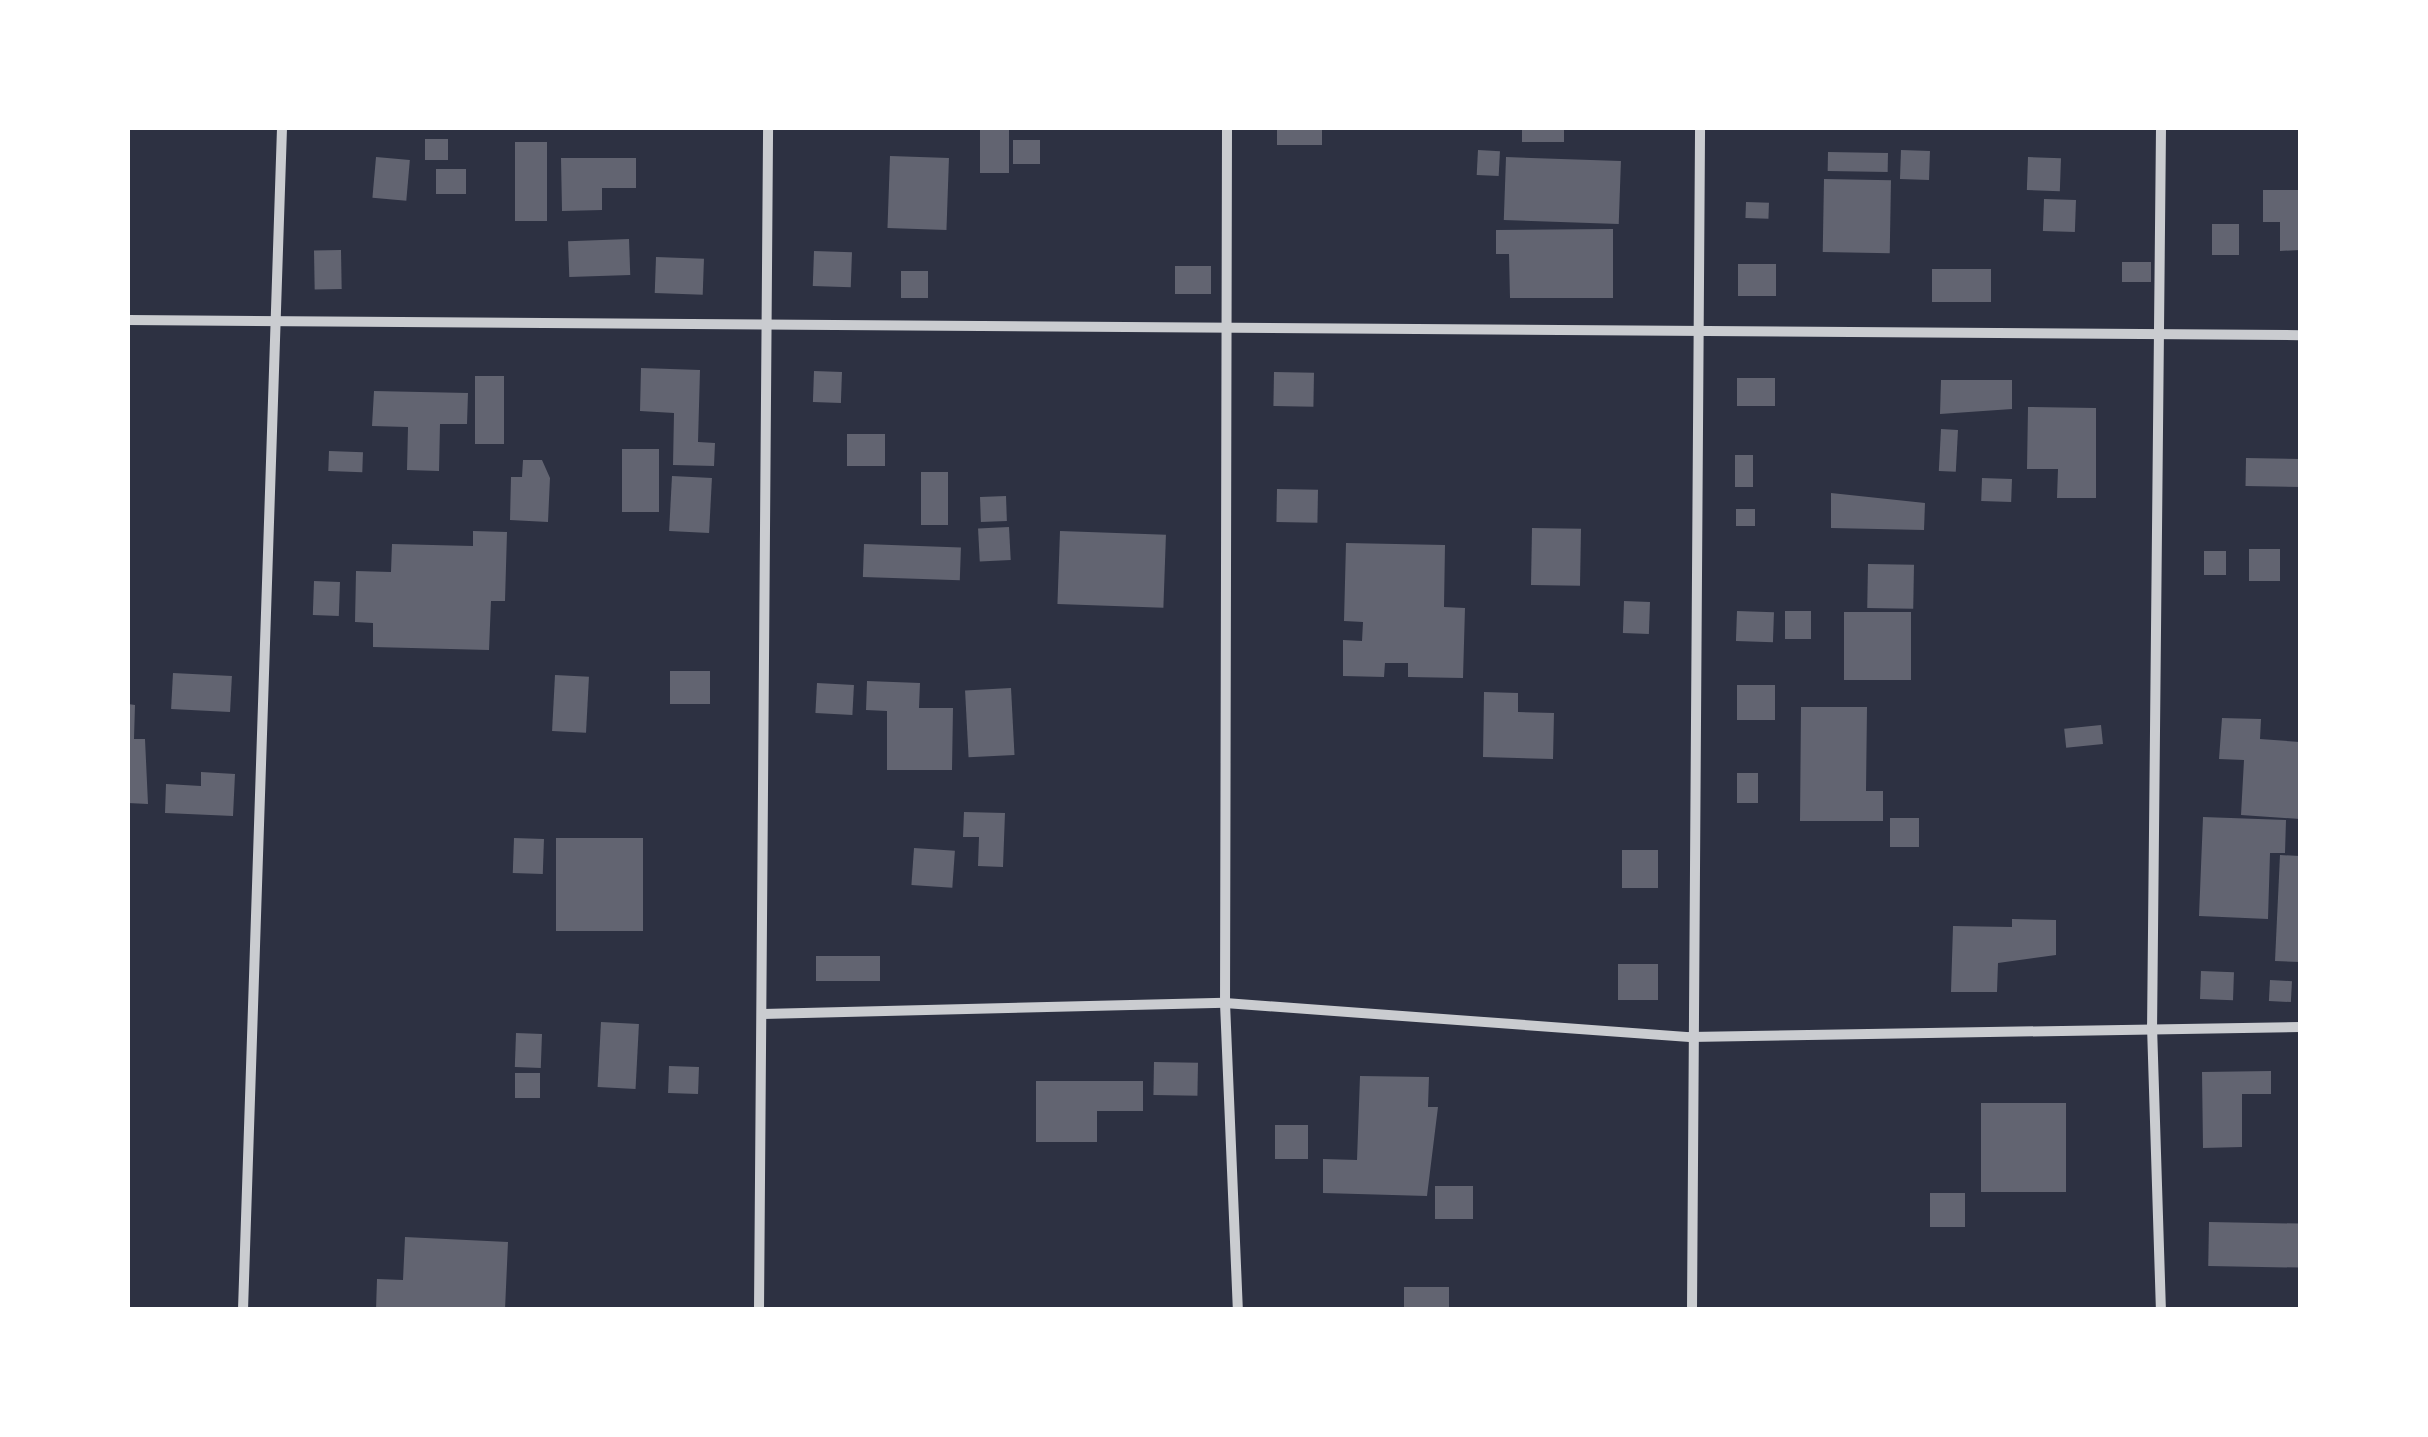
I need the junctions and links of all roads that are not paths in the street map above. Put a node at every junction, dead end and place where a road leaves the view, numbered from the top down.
1 (282, 128) edge
2 (768, 128) edge
3 (1227, 128) edge
4 (1700, 128) edge
5 (2161, 128) edge
6 (128, 320) edge
7 (762, 321) junction
8 (279, 323) junction
9 (1224, 325) junction
10 (1700, 330) junction
11 (2159, 330) junction
12 (2300, 334) edge
13 (1225, 1004) junction
14 (763, 1014) junction
15 (2152, 1026) junction
16 (2300, 1027) edge
17 (1690, 1037) junction
18 (243, 1310) edge
19 (760, 1310) edge
20 (1238, 1310) edge
21 (1692, 1310) edge
22 (2161, 1310) edge

1 - 8 street
2 - 7 street
3 - 9 street
4 - 10 street
5 - 11 street
6 - 8 street
7 - 8 street
7 - 9 street
7 - 14 street
8 - 18 street
9 - 10 street
9 - 13 street
10 - 11 street
10 - 17 street
11 - 12 street
11 - 15 street
13 - 14 street
13 - 17 street
13 - 20 street
14 - 19 street
15 - 16 street
15 - 17 street
15 - 22 street
17 - 21 street

